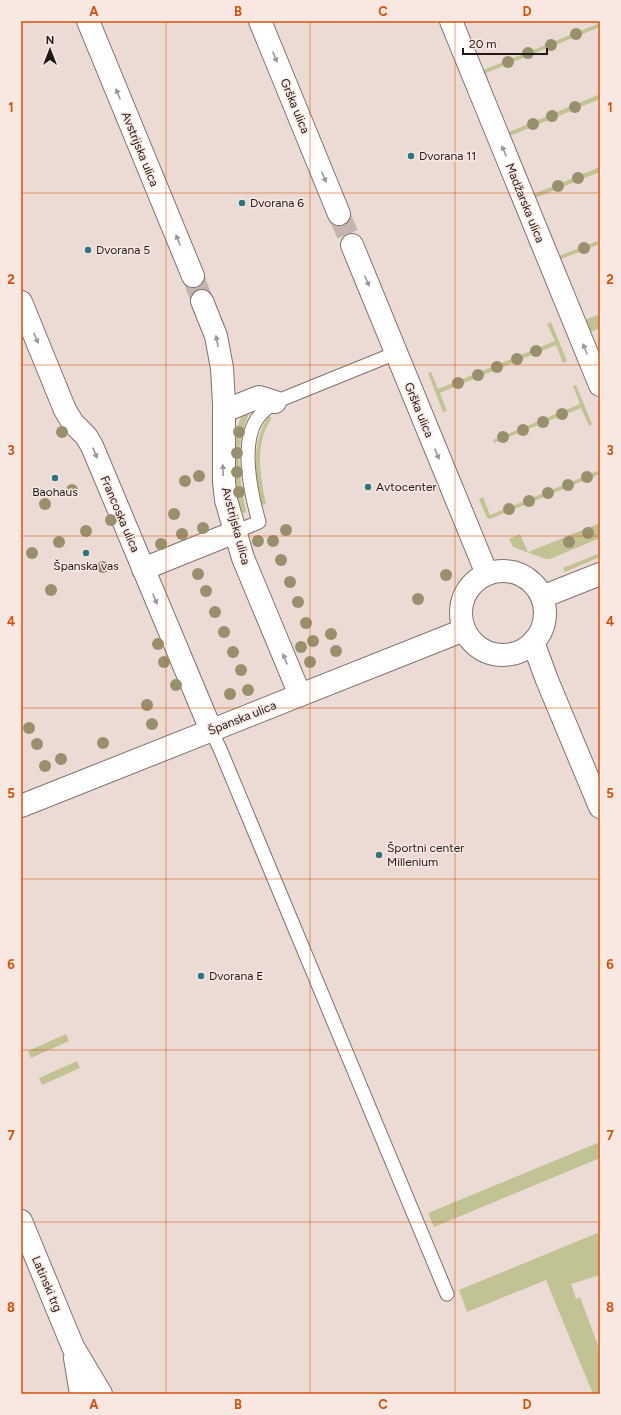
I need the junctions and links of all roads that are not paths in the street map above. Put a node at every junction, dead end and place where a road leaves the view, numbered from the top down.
1 (88, 21) edge
2 (260, 21) edge
3 (451, 21) edge
4 (339, 214) tunnel mouth
5 (352, 245) tunnel mouth
6 (193, 276) tunnel mouth
7 (202, 301) tunnel mouth
8 (21, 302) edge
9 (396, 353) junction
10 (600, 385) edge
11 (275, 402) junction
12 (224, 411) junction
13 (235, 532) junction
14 (143, 569) junction
15 (487, 574) junction
16 (600, 574) edge
17 (542, 597) junction
18 (464, 630) junction
19 (533, 642) junction
20 (300, 695) junction
21 (211, 730) junction
22 (21, 806) edge
23 (600, 807) edge
24 (21, 1222) edge
25 (447, 1294) dead end
26 (73, 1347) junction
27 (81, 1394) edge
28 (101, 1394) edge

6 -> 1 street, Avstrijska ulica
2 -> 4 street, Grška ulica
10 -> 3 street, Madžarska ulica
5 -> 9 street, Grška ulica
12 -> 7 street, Avstrijska ulica
8 -> 14 street, Francoska ulica
9 - 11 lane
9 -> 15 street, Grška ulica
11 - 12 street
11 - 13 lane
13 -> 12 street, Avstrijska ulica
13 - 14 street
20 -> 13 street, Avstrijska ulica
14 -> 21 street, Francoska ulica
15 - 17 street
15 - 18 street
16 - 17 street
17 - 19 street
18 - 19 street
18 - 20 street, Španska ulica
19 - 23 street
20 - 21 street, Španska ulica
21 - 22 street, Španska ulica
21 - 25 lane
24 - 26 street, Latinski trg
26 - 27 street, Latinski trg
26 - 28 street, Latinski trg

